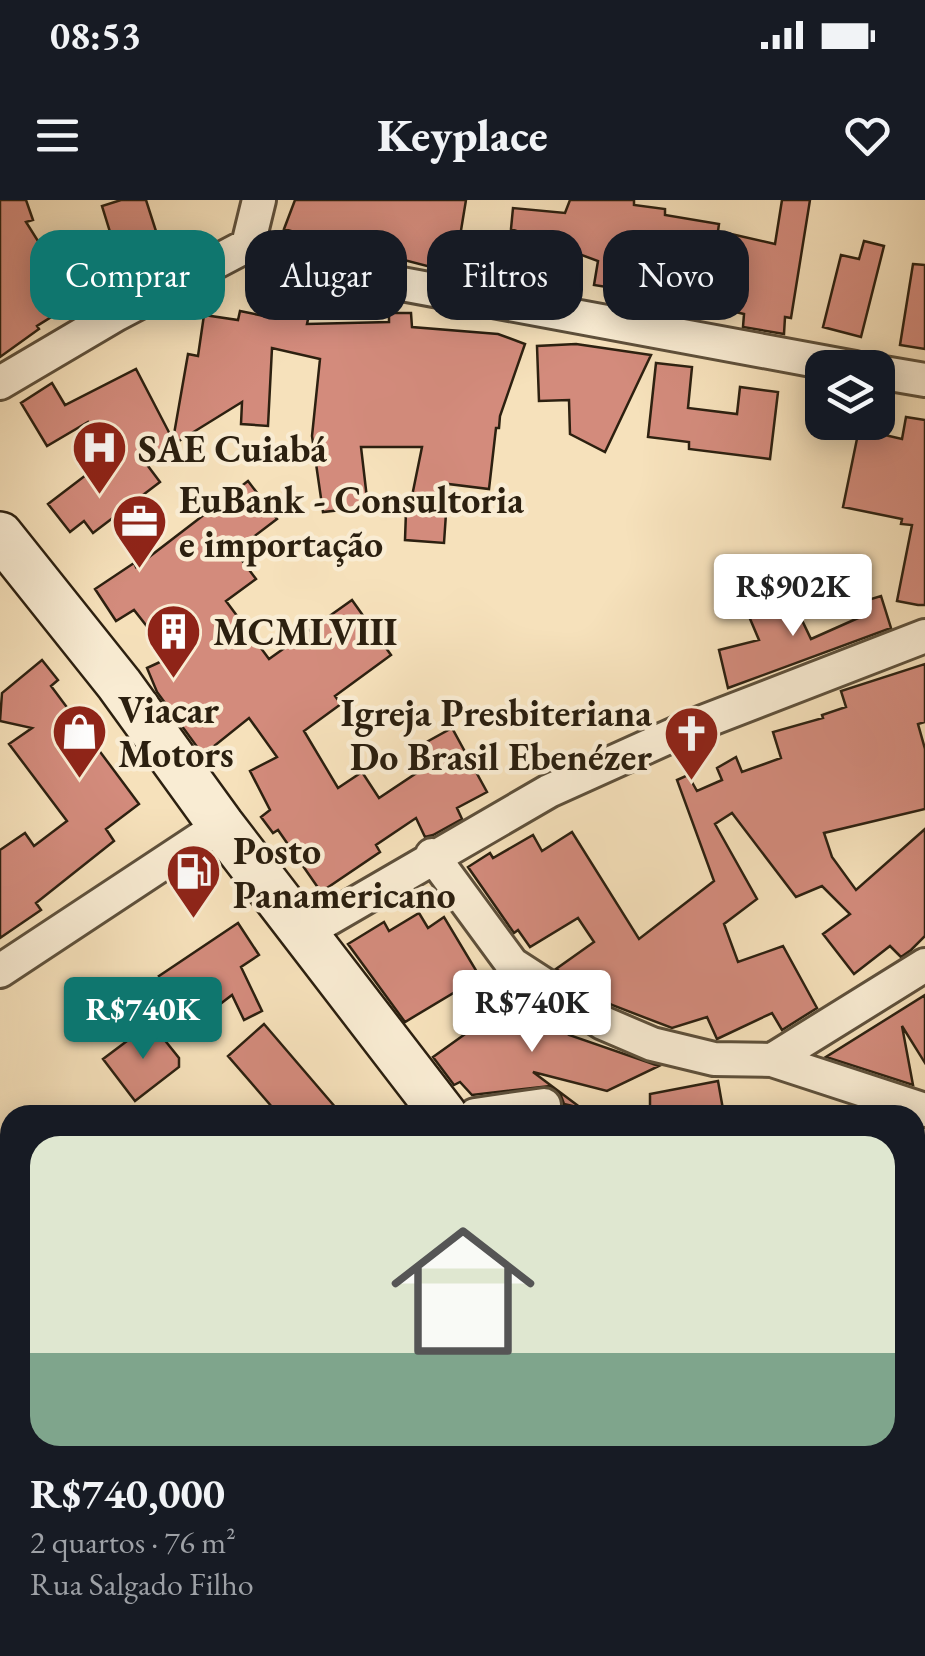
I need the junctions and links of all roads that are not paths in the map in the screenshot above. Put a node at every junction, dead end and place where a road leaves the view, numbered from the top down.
1 (259, 200) edge
2 (252, 230) edge
3 (245, 247) edge
4 (407, 285) edge
5 (805, 359) edge
6 (895, 375) edge
7 (925, 380) edge
8 (0, 383) edge
9 (0, 535) edge
10 (925, 636) edge
11 (221, 825) junction
12 (432, 856) junction
13 (306, 932) junction
14 (925, 965) edge
15 (0, 971) edge
16 (772, 1060) junction
17 (436, 1105) edge
18 (910, 1105) edge

1 - 2 street
3 - 8 street
4 - 5 street
6 - 7 street
9 - 11 main road
10 - 12 street
11 - 13 main road
11 - 15 street
12 - 13 street
12 - 16 street
13 - 17 main road
14 - 16 street
16 - 18 street

